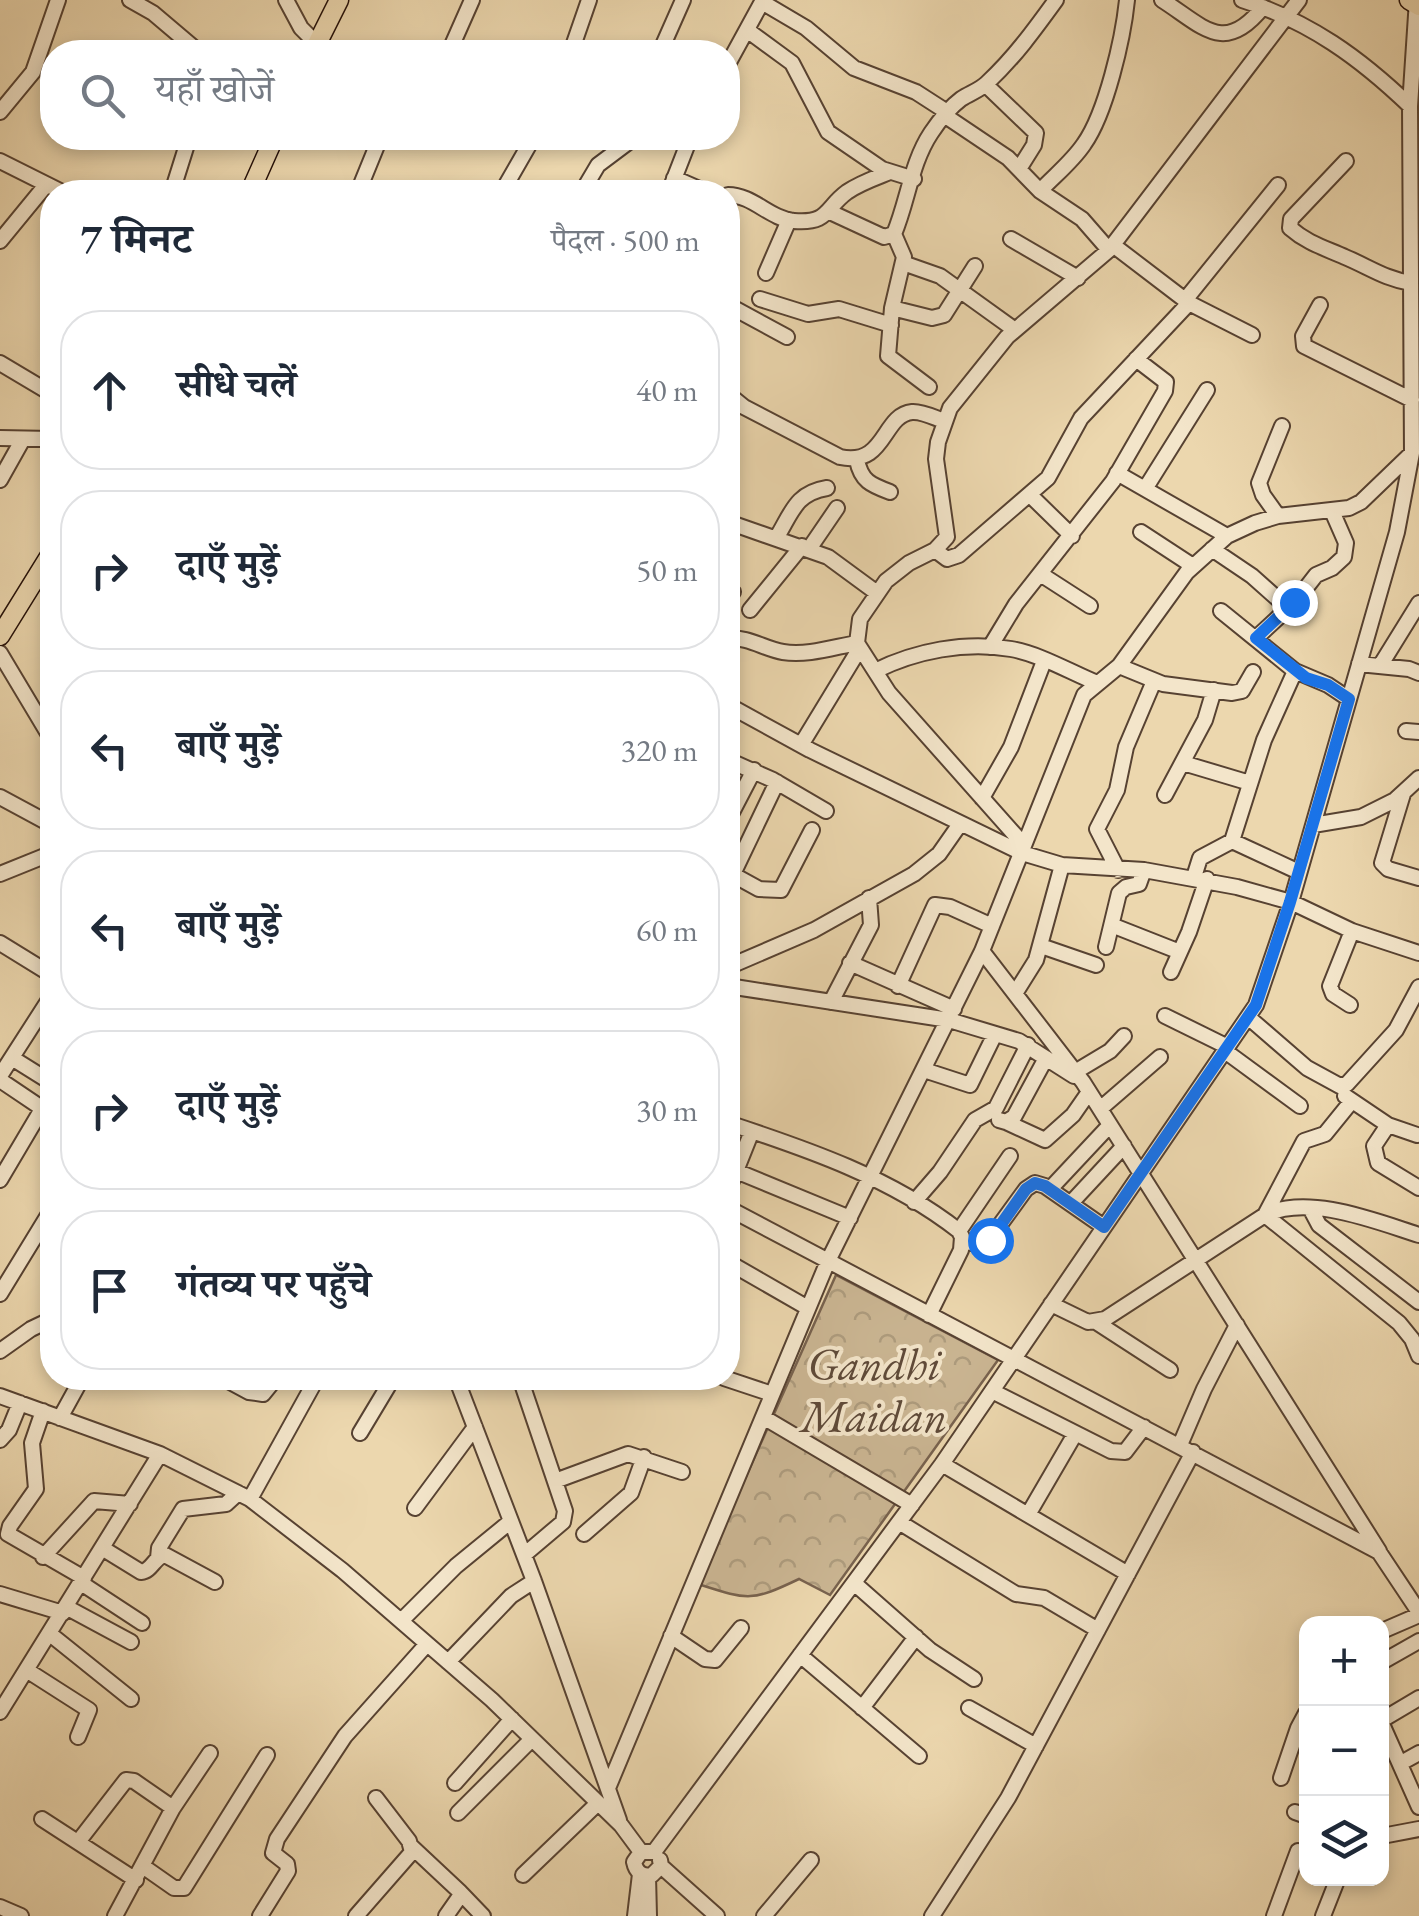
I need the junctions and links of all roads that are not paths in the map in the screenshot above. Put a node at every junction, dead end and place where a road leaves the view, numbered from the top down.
1 (58, 0) edge
2 (130, 0) edge
3 (286, 0) edge
4 (339, 0) edge
5 (472, 0) edge
6 (589, 0) edge
7 (683, 0) edge
8 (1056, 0) edge
9 (1127, 0) edge
10 (1162, 0) edge
11 (1242, 0) edge
12 (1299, 0) edge
13 (763, 1) edge
14 (1416, 2) edge
15 (1264, 7) junction
16 (1286, 17) junction
17 (746, 30) junction
18 (50, 40) edge
19 (185, 40) edge
20 (309, 40) edge
21 (319, 40) edge
22 (454, 40) edge
23 (576, 40) edge
24 (665, 40) edge
25 (740, 41) edge
26 (40, 62) edge
27 (986, 85) junction
28 (1410, 106) junction
29 (0, 112) edge
30 (946, 113) junction
31 (185, 150) edge
32 (269, 150) edge
33 (375, 150) edge
34 (526, 150) edge
35 (618, 150) edge
36 (686, 150) edge
37 (1346, 160) dead end
38 (0, 161) edge
39 (1019, 169) junction
40 (890, 172) junction
41 (914, 179) junction
42 (176, 180) edge
43 (255, 180) edge
44 (363, 180) edge
45 (509, 180) edge
46 (589, 180) edge
47 (674, 180) edge
48 (40, 181) edge
49 (1278, 185) dead end
50 (40, 191) edge
51 (1040, 192) junction
52 (740, 198) edge
53 (830, 212) junction
54 (790, 220) junction
55 (894, 234) junction
56 (1011, 238) dead end
57 (0, 241) edge
58 (1111, 248) junction
59 (903, 262) junction
60 (975, 266) dead end
61 (766, 273) dead end
62 (1078, 278) junction
63 (1411, 283) junction
64 (961, 289) junction
65 (760, 299) dead end
66 (1187, 301) junction
67 (1320, 305) dead end
68 (892, 308) junction
69 (740, 311) edge
70 (891, 325) junction
71 (1015, 330) junction
72 (1252, 335) dead end
73 (787, 337) dead end
74 (1136, 359) junction
75 (0, 363) edge
76 (40, 387) edge
77 (929, 387) dead end
78 (1207, 390) dead end
79 (1412, 400) junction
80 (740, 404) edge
81 (944, 421) junction
82 (1282, 426) dead end
83 (0, 438) edge
84 (23, 439) junction
85 (40, 439) edge
86 (1416, 448) edge
87 (858, 460) junction
88 (1117, 473) junction
89 (0, 480) edge
90 (827, 488) dead end
91 (1146, 489) junction
92 (890, 492) dead end
93 (1419, 492) edge
94 (1030, 495) junction
95 (1402, 505) junction
96 (838, 508) dead end
97 (1332, 511) junction
98 (1278, 516) junction
99 (740, 526) edge
100 (1141, 532) dead end
101 (1072, 536) junction
102 (1227, 536) junction
103 (776, 537) junction
104 (806, 547) junction
105 (1212, 549) junction
106 (935, 550) junction
107 (1193, 566) junction
108 (40, 571) edge
109 (1042, 575) junction
110 (877, 593) junction
111 (1419, 602) edge
112 (1090, 606) dead end
113 (1288, 608) junction
114 (750, 610) dead end
115 (1221, 612) dead end
116 (0, 636) edge
117 (1256, 638) junction
118 (740, 639) edge
119 (859, 645) junction
120 (990, 647) junction
121 (0, 653) edge
122 (1044, 661) junction
123 (1359, 664) junction
124 (1118, 666) junction
125 (1380, 666) junction
126 (874, 671) junction
127 (1296, 671) junction
128 (1253, 672) dead end
129 (1419, 673) edge
130 (1154, 682) junction
131 (1098, 683) junction
132 (1214, 690) junction
133 (1349, 699) junction
134 (740, 712) edge
135 (40, 720) edge
136 (801, 745) junction
137 (1182, 764) junction
138 (740, 765) edge
139 (754, 770) junction
140 (1419, 778) edge
141 (778, 782) junction
142 (1250, 783) junction
143 (1403, 793) junction
144 (1166, 795) dead end
145 (0, 796) edge
146 (740, 797) edge
147 (982, 798) junction
148 (826, 810) dead end
149 (40, 818) edge
150 (960, 824) junction
151 (1313, 824) junction
152 (812, 830) dead end
153 (1232, 841) junction
154 (1022, 853) junction
155 (740, 854) edge
156 (40, 858) edge
157 (1062, 865) junction
158 (1118, 870) junction
159 (1144, 870) junction
160 (1299, 872) junction
161 (0, 874) edge
162 (1200, 878) junction
163 (1419, 878) edge
164 (740, 879) edge
165 (870, 898) junction
166 (1290, 902) junction
167 (992, 926) junction
168 (1114, 926) junction
169 (1352, 931) junction
170 (0, 944) edge
171 (1042, 946) junction
172 (1106, 947) dead end
173 (982, 951) junction
174 (1180, 952) junction
175 (1419, 952) edge
176 (740, 962) edge
177 (850, 962) junction
178 (1096, 965) dead end
179 (40, 968) edge
180 (1171, 972) dead end
181 (898, 986) junction
182 (1419, 986) edge
183 (740, 988) edge
184 (1016, 992) junction
185 (832, 1002) junction
186 (1350, 1005) dead end
187 (40, 1014) edge
188 (952, 1015) junction
189 (1165, 1016) dead end
190 (1248, 1017) junction
191 (995, 1034) junction
192 (1124, 1036) dead end
193 (1028, 1046) junction
194 (1226, 1049) junction
195 (1160, 1056) dead end
196 (12, 1058) junction
197 (1046, 1058) junction
198 (924, 1070) junction
199 (40, 1076) edge
200 (1, 1082) edge
201 (1083, 1082) junction
202 (1340, 1086) junction
203 (1351, 1102) junction
204 (1300, 1106) dead end
205 (40, 1107) edge
206 (1100, 1109) junction
207 (987, 1116) junction
208 (40, 1122) edge
209 (1006, 1122) junction
210 (1110, 1125) junction
211 (1388, 1125) junction
212 (740, 1127) edge
213 (752, 1131) junction
214 (1416, 1135) dead end
215 (1124, 1146) junction
216 (1010, 1156) dead end
217 (740, 1161) edge
218 (740, 1173) edge
219 (1142, 1175) junction
220 (870, 1177) junction
221 (0, 1180) edge
222 (1419, 1188) edge
223 (1050, 1189) junction
224 (914, 1202) junction
225 (1071, 1203) junction
226 (1310, 1208) junction
227 (740, 1214) edge
228 (1265, 1215) junction
229 (850, 1218) junction
230 (1104, 1227) junction
231 (40, 1229) edge
232 (1419, 1235) edge
233 (961, 1237) junction
234 (1196, 1260) junction
235 (828, 1261) junction
236 (740, 1269) edge
237 (0, 1294) edge
238 (1418, 1298) edge
239 (1051, 1304) junction
240 (808, 1308) junction
241 (929, 1315) junction
242 (1096, 1322) junction
243 (40, 1324) edge
244 (1237, 1325) junction
245 (0, 1352) edge
246 (1419, 1356) edge
247 (1012, 1361) junction
248 (1170, 1370) dead end
249 (740, 1383) edge
250 (75, 1390) edge
251 (310, 1390) edge
252 (386, 1390) edge
253 (463, 1390) edge
254 (524, 1390) edge
255 (992, 1391) junction
256 (772, 1394) junction
257 (0, 1396) edge
258 (20, 1403) junction
259 (42, 1411) junction
260 (763, 1416) junction
261 (60, 1418) junction
262 (475, 1427) junction
263 (1144, 1427) junction
264 (360, 1433) dead end
265 (1075, 1434) junction
266 (0, 1440) edge
267 (1186, 1449) junction
268 (160, 1454) junction
269 (644, 1458) junction
270 (942, 1464) junction
271 (682, 1472) dead end
272 (555, 1480) junction
273 (244, 1496) junction
274 (130, 1504) junction
275 (912, 1505) junction
276 (415, 1508) dead end
277 (1029, 1513) junction
278 (511, 1521) junction
279 (900, 1522) junction
280 (584, 1534) dead end
281 (102, 1548) junction
282 (1380, 1552) junction
283 (524, 1555) junction
284 (43, 1556) junction
285 (158, 1558) junction
286 (1128, 1574) junction
287 (82, 1581) junction
288 (534, 1581) junction
289 (215, 1582) dead end
290 (854, 1583) junction
291 (0, 1594) edge
292 (1417, 1606) edge
293 (65, 1610) junction
294 (401, 1620) junction
295 (142, 1623) dead end
296 (1389, 1626) edge
297 (741, 1628) dead end
298 (1098, 1630) junction
299 (50, 1634) junction
300 (671, 1636) junction
301 (916, 1637) junction
302 (1419, 1641) edge
303 (131, 1642) dead end
304 (427, 1644) junction
305 (800, 1656) junction
306 (1389, 1658) edge
307 (448, 1662) junction
308 (28, 1671) junction
309 (974, 1679) dead end
310 (1419, 1698) edge
311 (131, 1699) dead end
312 (862, 1708) junction
313 (969, 1708) dead end
314 (0, 1712) edge
315 (1389, 1717) edge
316 (512, 1720) junction
317 (1299, 1726) edge
318 (1389, 1734) edge
319 (78, 1737) dead end
320 (532, 1740) junction
321 (1036, 1746) junction
322 (210, 1753) dead end
323 (1419, 1753) edge
324 (268, 1755) dead end
325 (919, 1756) dead end
326 (1408, 1768) edge
327 (1280, 1778) dead end
328 (455, 1783) dead end
329 (608, 1788) junction
330 (376, 1798) dead end
331 (598, 1802) junction
332 (173, 1808) junction
333 (1419, 1808) edge
334 (458, 1812) dead end
335 (42, 1820) dead end
336 (621, 1825) junction
337 (1419, 1829) edge
338 (1389, 1835) edge
339 (78, 1842) junction
340 (412, 1847) junction
341 (1298, 1851) dead end
342 (648, 1852) junction
343 (811, 1860) dead end
344 (660, 1866) junction
345 (140, 1873) junction
346 (644, 1875) junction
347 (523, 1876) dead end
348 (1335, 1886) edge
349 (458, 1891) junction
350 (119, 1915) edge
351 (260, 1916) edge
352 (356, 1916) edge
353 (446, 1916) edge
354 (483, 1916) edge
355 (635, 1916) edge
356 (649, 1916) edge
357 (717, 1916) edge
358 (764, 1916) edge
359 (932, 1916) edge
360 (1274, 1916) edge
361 (1323, 1916) edge

1 - 18 street
2 - 19 street
3 - 20 street
4 - 21 main road
5 - 22 street
6 - 23 street
7 - 24 street
8 - 27 street
9 - 51 street
10 - 15 street
11 - 15 street
12 - 16 street
13 - 17 street
13 - 30 street
14 - 28 street
15 - 16 street
16 - 28 street
16 - 58 street
17 - 25 street
17 - 40 street
26 - 29 street
27 - 30 street
27 - 39 street
28 - 63 street
30 - 39 street
30 - 41 street
31 - 42 street
32 - 43 main road
33 - 44 street
34 - 45 street
35 - 46 street
36 - 47 street
37 - 63 street
38 - 48 street
39 - 51 street
40 - 41 street
40 - 53 street
41 - 55 street
49 - 66 street
50 - 57 street
51 - 58 street
52 - 54 street
53 - 54 street
53 - 55 street
54 - 61 street
55 - 59 street
56 - 62 street
58 - 62 street
58 - 66 street
59 - 64 street
59 - 68 street
60 - 64 street
62 - 71 street
63 - 79 street
64 - 68 street
64 - 71 street
65 - 70 street
66 - 72 street
66 - 74 street
67 - 79 street
68 - 70 street
69 - 73 street
70 - 77 street
71 - 81 street
74 - 88 street
74 - 94 street
75 - 76 street
78 - 91 street
79 - 86 street
80 - 87 street
81 - 87 street
81 - 106 street
82 - 98 street
83 - 84 street
84 - 85 street
84 - 89 street
86 - 95 street
86 - 97 street
87 - 92 street
88 - 91 street
88 - 101 street
90 - 103 street
91 - 102 street
93 - 95 street
94 - 101 street
94 - 106 street
95 - 123 street
96 - 104 street
97 - 98 street
97 - 113 street
98 - 102 street
99 - 103 street
100 - 107 street
101 - 109 street
102 - 105 street
103 - 104 street
104 - 110 street
104 - 114 street
105 - 107 street
105 - 113 street
106 - 110 street
107 - 124 street
108 - 116 main road
109 - 112 street
109 - 120 street
110 - 119 street
111 - 125 street
113 - 117 street
115 - 117 street
117 - 127 street
118 - 119 street
119 - 126 street
119 - 136 street
120 - 122 street
120 - 126 street
121 - 135 street
122 - 131 street
122 - 147 street
123 - 125 street
123 - 133 street
124 - 130 street
124 - 131 street
125 - 129 street
126 - 147 street
127 - 133 street
127 - 142 street
128 - 132 street
130 - 132 street
130 - 158 street
131 - 154 street
132 - 137 street
133 - 151 street
134 - 136 street
136 - 150 street
137 - 142 street
137 - 144 street
138 - 139 street
139 - 141 street
139 - 146 street
140 - 143 street
141 - 148 street
141 - 155 street
142 - 153 street
143 - 151 street
143 - 163 street
145 - 149 street
147 - 154 street
150 - 154 street
150 - 165 street
151 - 160 street
152 - 164 street
153 - 160 street
153 - 162 street
154 - 157 street
154 - 167 street
156 - 161 street
157 - 158 street
157 - 171 street
158 - 159 street
159 - 162 street
159 - 168 street
160 - 166 street
162 - 166 street
162 - 174 street
165 - 176 street
165 - 177 street
166 - 169 street
166 - 190 street
167 - 173 street
167 - 181 street
168 - 172 street
168 - 174 street
169 - 175 street
169 - 186 street
170 - 179 street
171 - 178 street
171 - 184 street
173 - 184 street
173 - 188 street
174 - 180 street
177 - 181 street
177 - 185 street
181 - 188 street
182 - 202 street
183 - 185 street
184 - 201 street
185 - 188 street
187 - 196 street
188 - 191 street
188 - 198 street
189 - 194 street
190 - 194 street
190 - 202 street
191 - 193 street
191 - 198 street
192 - 201 street
193 - 197 street
193 - 207 street
194 - 204 street
194 - 219 street
195 - 206 street
196 - 199 street
196 - 200 street
197 - 201 street
197 - 209 street
198 - 220 street
200 - 205 street
201 - 206 street
201 - 209 street
202 - 203 street
203 - 211 street
203 - 228 street
206 - 210 street
207 - 209 street
207 - 224 street
208 - 221 street
210 - 215 street
210 - 223 street
211 - 214 street
211 - 222 street
212 - 213 street
213 - 217 street
213 - 220 street
215 - 219 street
215 - 225 street
216 - 233 street
218 - 229 street
219 - 230 street
219 - 234 street
220 - 224 street
220 - 229 street
223 - 225 street
223 - 233 street
224 - 233 street
225 - 230 street
226 - 228 street
226 - 232 street
226 - 238 street
227 - 235 street
228 - 234 street
228 - 246 street
229 - 235 street
230 - 239 street
231 - 237 street
233 - 241 street
234 - 242 street
234 - 244 street
235 - 240 street
235 - 241 street
236 - 240 street
239 - 242 street
239 - 247 street
240 - 256 street
241 - 247 street
242 - 248 street
243 - 245 street
244 - 267 street
244 - 282 street
247 - 255 street
247 - 263 street
249 - 256 street
250 - 261 street
251 - 273 street
252 - 264 street
253 - 262 street
254 - 272 street
255 - 265 street
255 - 270 street
256 - 260 street
257 - 258 street
258 - 259 street
258 - 266 street
259 - 261 street
259 - 284 street
260 - 275 street
260 - 300 street
261 - 268 street
262 - 276 street
262 - 278 street
263 - 265 street
263 - 267 street
265 - 277 street
267 - 282 street
267 - 286 street
268 - 273 street
268 - 274 street
269 - 271 street
269 - 272 street
269 - 280 street
270 - 275 street
270 - 277 street
272 - 283 street
273 - 285 street
273 - 294 street
274 - 281 street
274 - 284 street
275 - 279 street
277 - 286 street
278 - 283 street
278 - 294 street
279 - 290 street
279 - 298 street
281 - 285 street
281 - 287 street
282 - 292 street
283 - 288 street
284 - 287 street
285 - 289 street
286 - 298 street
287 - 293 street
287 - 295 street
288 - 307 street
288 - 329 street
290 - 301 street
290 - 305 street
291 - 293 street
292 - 296 street
293 - 299 street
293 - 303 street
294 - 304 street
297 - 300 street
298 - 321 street
299 - 308 street
299 - 311 street
300 - 329 street
301 - 309 street
301 - 312 street
302 - 306 street
304 - 307 street
304 - 351 street
305 - 312 street
305 - 342 street
307 - 316 street
308 - 314 street
308 - 319 street
310 - 315 street
312 - 325 street
313 - 321 street
316 - 320 street
316 - 328 street
317 - 327 street
318 - 326 street
320 - 331 street
320 - 334 street
321 - 359 street
322 - 332 street
323 - 326 street
324 - 345 street
326 - 333 street
329 - 336 street
330 - 340 street
331 - 336 street
331 - 347 street
332 - 339 street
332 - 345 street
335 - 339 street
336 - 342 street
337 - 338 street
339 - 345 street
340 - 349 street
340 - 352 street
341 - 360 street
342 - 344 street
342 - 346 street
343 - 358 street
344 - 346 street
344 - 357 street
345 - 350 street
346 - 355 street
346 - 356 street
348 - 361 street
349 - 353 street
349 - 354 street

